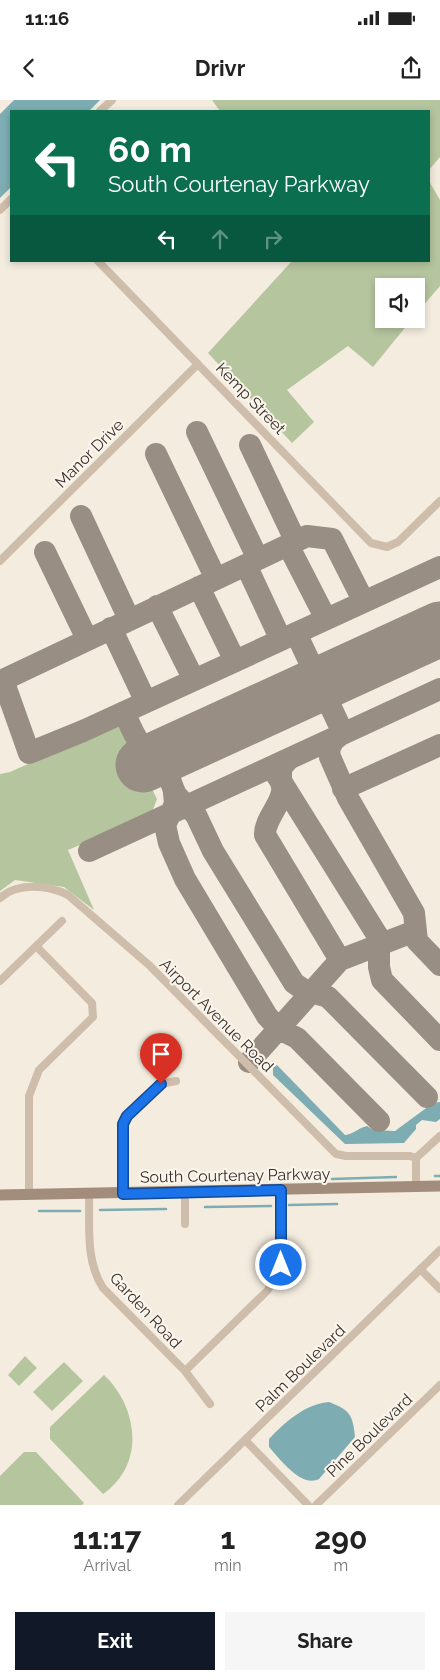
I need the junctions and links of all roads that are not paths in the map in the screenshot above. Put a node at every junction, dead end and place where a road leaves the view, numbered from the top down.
1 (112, 100) edge
2 (101, 110) edge
3 (10, 200) edge
4 (0, 210) edge
5 (99, 262) edge
6 (198, 364) junction
7 (440, 501) edge
8 (0, 561) edge
9 (0, 898) edge
10 (62, 921) dead end
11 (36, 946) junction
12 (0, 981) edge
13 (176, 1081) dead end
14 (440, 1136) edge
15 (416, 1158) junction
16 (416, 1186) junction
17 (440, 1186) edge
18 (281, 1190) junction
19 (185, 1192) junction
20 (29, 1194) junction
21 (89, 1194) junction
22 (123, 1194) junction
23 (0, 1195) edge
24 (186, 1224) dead end
25 (440, 1250) edge
26 (420, 1269) junction
27 (440, 1289) edge
28 (185, 1371) junction
29 (440, 1385) edge
30 (210, 1404) dead end
31 (245, 1440) junction
32 (178, 1505) edge
33 (308, 1505) edge
34 (316, 1505) edge

1 - 2 street
3 - 4 street
5 - 6 street, Kemp Street
6 - 7 street, Kemp Street
6 - 8 street, Manor Drive
9 - 15 street, Airport Avenue Road
10 - 11 street
11 - 12 street
11 - 20 street
13 - 22 street
14 - 15 street
15 - 16 street
16 - 17 main road, South Courtenay Parkway
16 - 18 main road, South Courtenay Parkway
18 - 19 main road, South Courtenay Parkway
18 - 28 street
19 - 22 main road, South Courtenay Parkway
19 - 24 street
20 - 21 main road, South Courtenay Parkway
20 - 23 main road, South Courtenay Parkway
21 - 22 main road, South Courtenay Parkway
21 - 28 street, Garden Road
25 - 26 street, Palm Boulevard
26 - 27 street
26 - 31 street, Palm Boulevard
28 - 30 street, Garden Road
29 - 34 street, Pine Boulevard
31 - 32 street, Palm Boulevard
31 - 33 street

